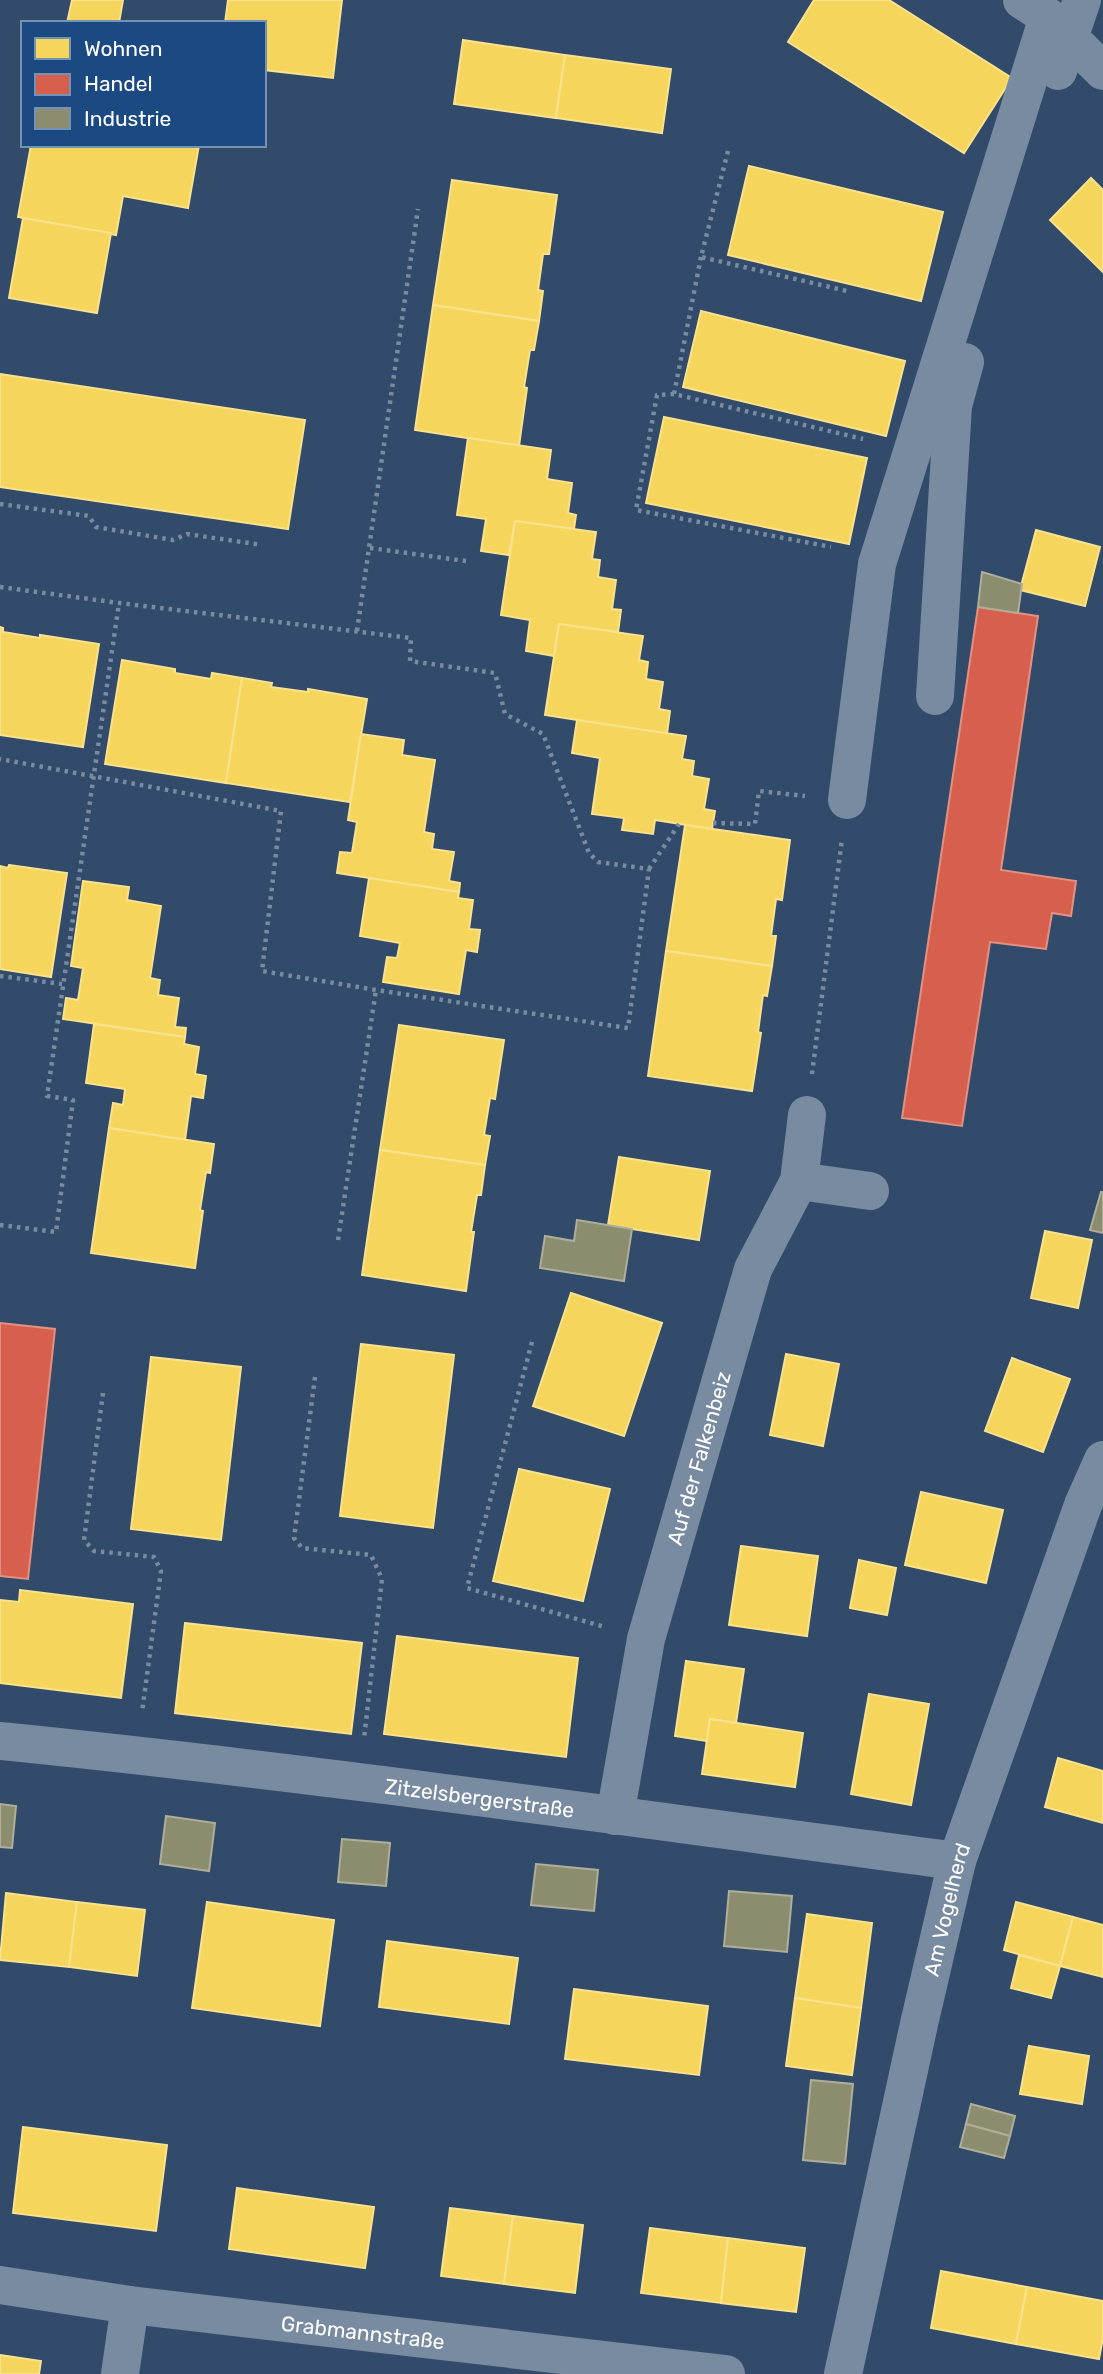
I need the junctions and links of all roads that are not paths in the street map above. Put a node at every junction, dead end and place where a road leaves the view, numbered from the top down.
1 (1082, 0) edge
2 (1046, 18) edge
3 (1103, 71) edge
4 (935, 696) dead end
5 (847, 800) road end
6 (807, 1115) road end
7 (799, 1181) junction
8 (870, 1191) dead end
9 (1103, 1460) edge
10 (0, 1741) edge
11 (615, 1816) junction
12 (957, 1861) junction
13 (0, 2285) edge
14 (130, 2305) junction
15 (120, 2374) edge
16 (726, 2374) edge
17 (843, 2374) edge

1 - 2 street
2 - 3 street
2 - 4 street
2 - 5 street
6 - 7 street
7 - 8 street
7 - 11 street, Auf der Falkenbeiz
9 - 12 street, Am Vogelherd
10 - 11 street, Zitzelsbergerstraße
11 - 12 street, Zitzelsbergerstraße
12 - 17 street, Am Vogelherd
13 - 14 street, Grabmannstraße
14 - 15 street
14 - 16 street, Grabmannstraße

